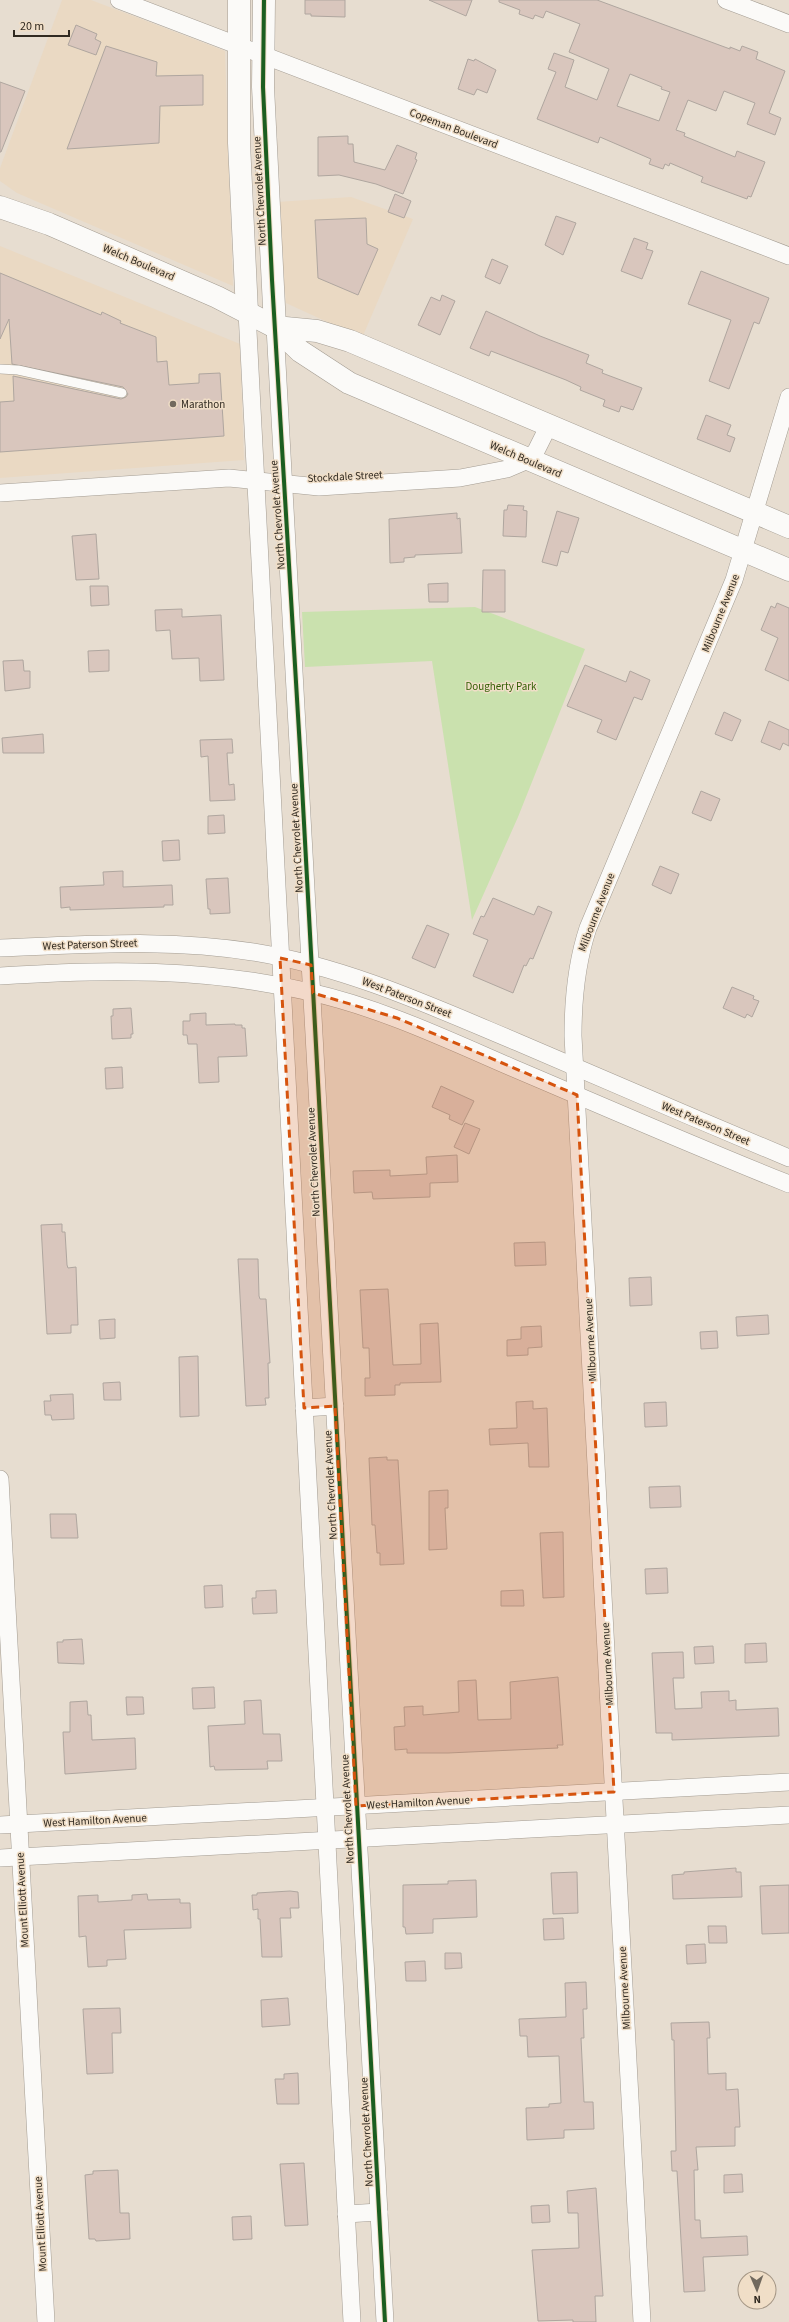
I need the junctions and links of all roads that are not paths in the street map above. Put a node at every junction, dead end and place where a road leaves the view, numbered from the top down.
1 (119, 0) edge
2 (239, 0) edge
3 (264, 0) edge
4 (726, 0) edge
5 (789, 24) edge
6 (238, 45) junction
7 (263, 54) junction
8 (0, 207) edge
9 (789, 256) edge
10 (247, 312) junction
11 (275, 327) junction
12 (0, 369) edge
13 (122, 393) dead end
14 (789, 397) edge
15 (549, 425) junction
16 (528, 460) junction
17 (255, 480) junction
18 (285, 484) junction
19 (0, 493) edge
20 (755, 513) junction
21 (789, 527) edge
22 (744, 551) junction
23 (789, 570) edge
24 (0, 948) edge
25 (280, 958) junction
26 (312, 965) junction
27 (0, 976) edge
28 (282, 986) junction
29 (313, 993) junction
30 (575, 1067) junction
31 (577, 1094) junction
32 (789, 1158) edge
33 (789, 1184) edge
34 (335, 1406) junction
35 (304, 1408) junction
36 (0, 1478) edge
37 (789, 1782) edge
38 (614, 1792) junction
39 (356, 1806) junction
40 (324, 1807) junction
41 (789, 1815) edge
42 (18, 1824) junction
43 (615, 1824) junction
44 (0, 1825) edge
45 (358, 1838) junction
46 (326, 1840) junction
47 (20, 1857) junction
48 (0, 1858) edge
49 (379, 2212) junction
50 (346, 2214) junction
51 (46, 2322) edge
52 (352, 2322) edge
53 (385, 2322) edge
54 (642, 2322) edge

1 - 6 street, Copeman Boulevard
2 - 6 main road, North Chevrolet Avenue
3 - 7 main road, North Chevrolet Avenue
4 - 5 street
6 - 7 street, Copeman Boulevard
6 - 10 main road, North Chevrolet Avenue
7 - 9 street, Copeman Boulevard
7 - 11 main road, North Chevrolet Avenue
8 - 10 main road, Welch Boulevard
10 - 11 main road, Welch Boulevard
10 - 17 street, North Chevrolet Avenue
11 - 15 main road, Welch Boulevard
11 - 16 main road, Welch Boulevard
11 - 18 street, North Chevrolet Avenue
12 - 13 lane
14 - 20 street, Milbourne Avenue
15 - 16 street
15 - 20 main road, Welch Boulevard
16 - 18 street, Stockdale Street
16 - 22 main road, Welch Boulevard
17 - 18 street, Stockdale Street
17 - 19 street, Stockdale Street
17 - 25 street, North Chevrolet Avenue
18 - 26 street, North Chevrolet Avenue
20 - 21 main road, Welch Boulevard
20 - 22 street, Milbourne Avenue
22 - 23 main road, Welch Boulevard
22 - 30 street, Milbourne Avenue
24 - 25 street, West Paterson Street
25 - 26 street, West Paterson Street
25 - 28 street, North Chevrolet Avenue
26 - 29 street, North Chevrolet Avenue
26 - 30 street, West Paterson Street
27 - 28 street
28 - 29 street
28 - 35 street, North Chevrolet Avenue
29 - 31 street
29 - 34 street, North Chevrolet Avenue
30 - 31 street, Milbourne Avenue
30 - 32 street, West Paterson Street
31 - 33 street
31 - 38 street, Milbourne Avenue
34 - 35 street
34 - 39 street, North Chevrolet Avenue
35 - 40 street, North Chevrolet Avenue
36 - 42 street, Mount Elliott Avenue
37 - 38 street, West Hamilton Avenue
38 - 39 street, West Hamilton Avenue
38 - 43 street, Milbourne Avenue
39 - 40 street, West Hamilton Avenue
39 - 45 street, North Chevrolet Avenue
40 - 42 street, West Hamilton Avenue
40 - 46 street, North Chevrolet Avenue
41 - 43 street
42 - 44 street, West Hamilton Avenue
42 - 47 street, Mount Elliott Avenue
43 - 45 street
43 - 54 street, Milbourne Avenue
45 - 46 street
45 - 49 street, North Chevrolet Avenue
46 - 47 street
46 - 50 street, North Chevrolet Avenue
47 - 48 street
47 - 51 street, Mount Elliott Avenue
49 - 50 street
49 - 53 street, North Chevrolet Avenue
50 - 52 street, North Chevrolet Avenue

